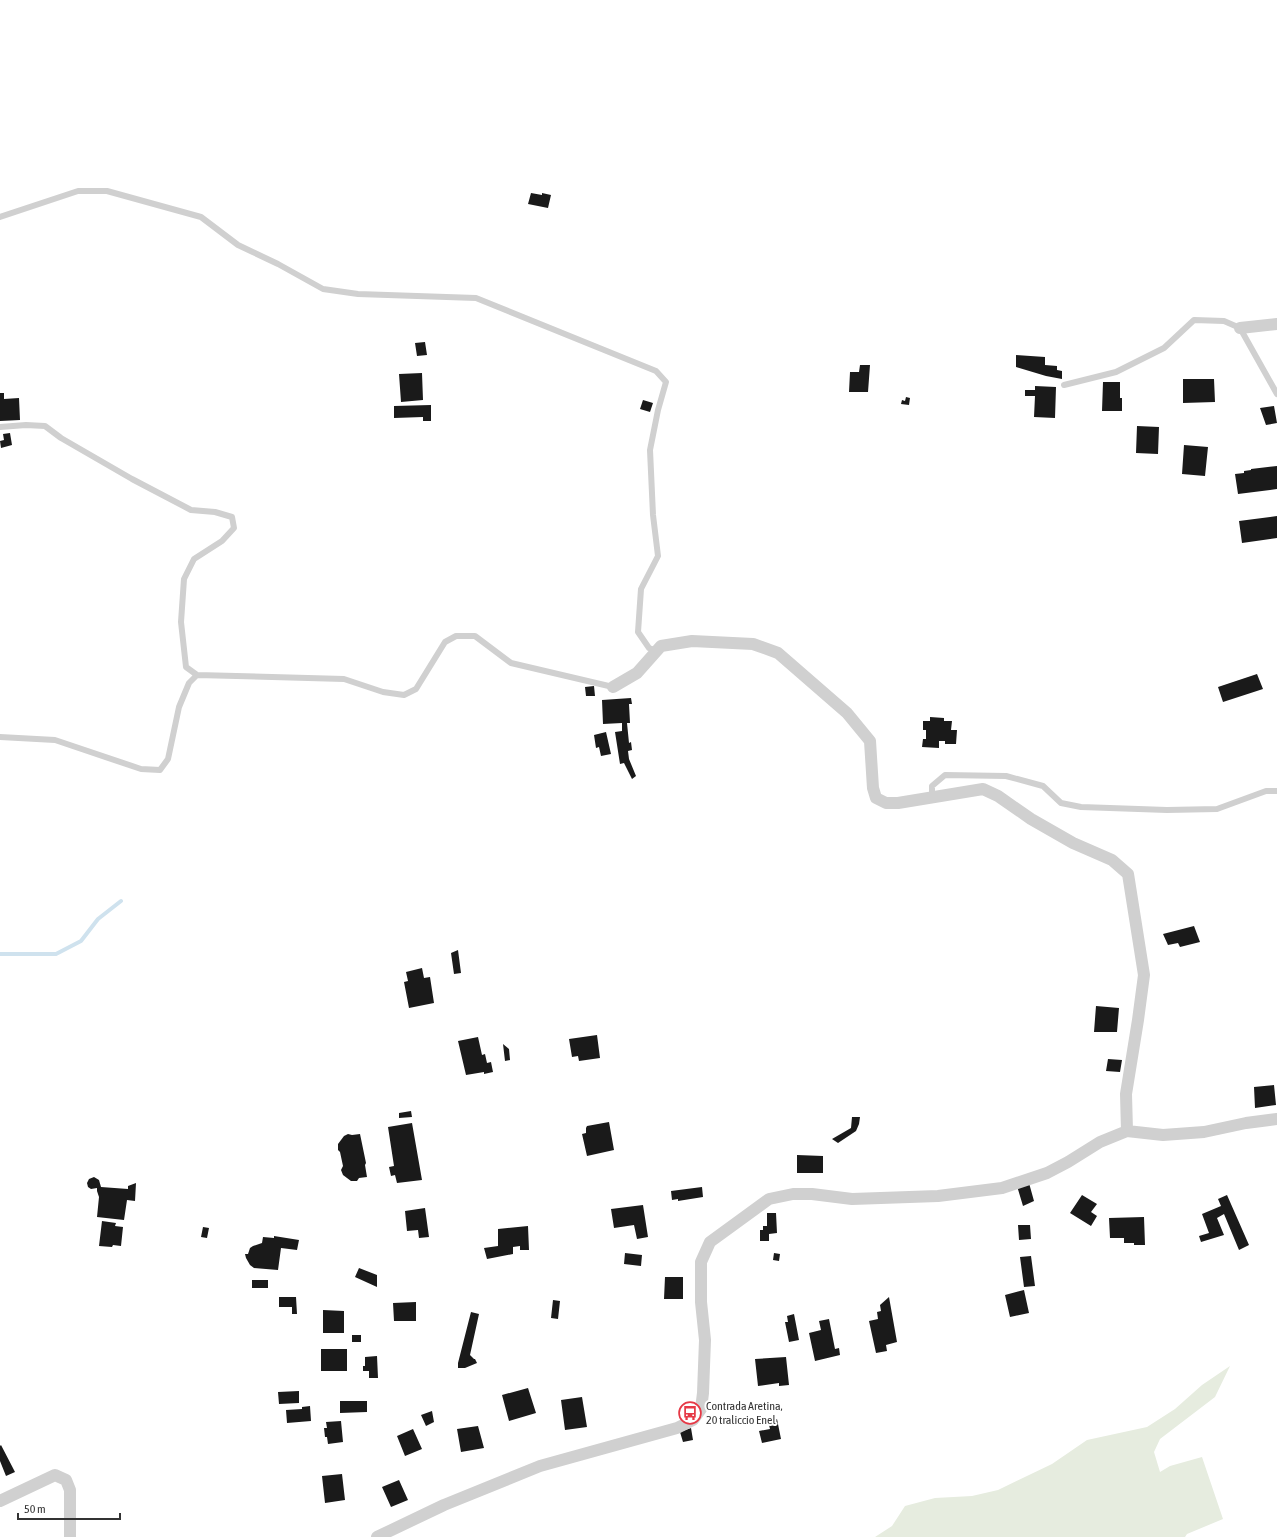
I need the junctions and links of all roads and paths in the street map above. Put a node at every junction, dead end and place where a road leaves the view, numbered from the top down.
1 (0, 217) edge
2 (1277, 324) edge
3 (1240, 328) junction
4 (1064, 385) dead end
5 (1277, 394) edge
6 (0, 427) edge
7 (657, 651) junction
8 (197, 676) junction
9 (613, 687) joint
10 (0, 737) edge
11 (1277, 791) edge
12 (932, 797) junction
13 (1277, 1119) edge
14 (1127, 1131) junction
15 (0, 1501) edge
16 (70, 1537) edge
17 (376, 1537) edge

1 - 7 lane
2 - 3 street
3 - 4 lane
3 - 5 lane
6 - 8 lane
7 - 9 street
7 - 12 street
8 - 9 lane
8 - 10 lane
11 - 12 lane
12 - 14 street
13 - 14 street
14 - 17 street
15 - 16 street

